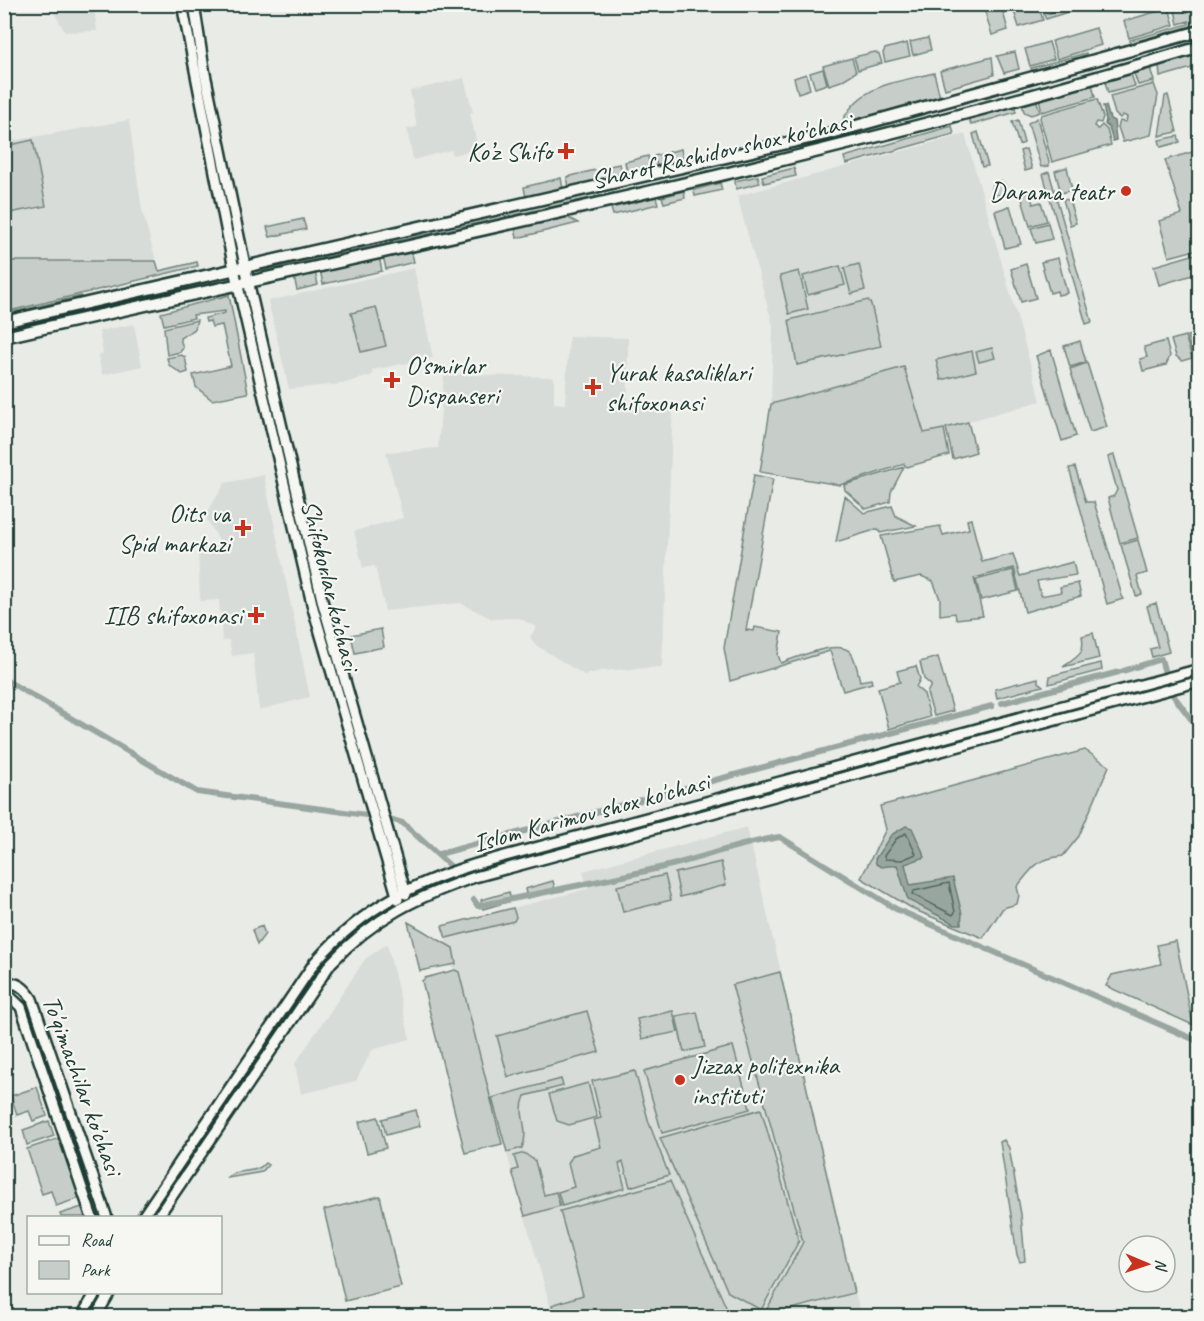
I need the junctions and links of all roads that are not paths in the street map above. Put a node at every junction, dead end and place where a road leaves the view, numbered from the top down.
1 (182, 4) edge
2 (194, 4) edge
3 (1200, 31) edge
4 (1200, 47) edge
5 (648, 175) junction
6 (647, 192) junction
7 (240, 268) junction
8 (243, 281) junction
9 (4, 322) edge
10 (4, 337) edge
11 (1200, 669) edge
12 (1200, 681) edge
13 (401, 892) junction
14 (409, 902) junction
15 (399, 907) junction
16 (4, 982) edge
17 (4, 991) edge
18 (71, 1108) junction
19 (57, 1114) junction
20 (91, 1216) edge
21 (106, 1216) edge
22 (143, 1216) edge
23 (158, 1216) edge
24 (95, 1294) edge
25 (109, 1294) edge
26 (81, 1317) edge
27 (96, 1317) edge

1 - 7 main road
2 - 7 main road
3 - 5 main road, Sharof Rashidov shox ko'chasi
4 - 6 main road, Sharof Rashidov shox ko'chasi
5 - 6 main road
5 - 7 main road, Sharof Rashidov shox ko'chasi
6 - 8 main road, Sharof Rashidov shox ko'chasi
7 - 8 main road, Shifokorlar ko'chasi
7 - 9 main road, Sharof Rashidov shox ko'chasi
8 - 10 main road, Sharof Rashidov shox ko'chasi
8 - 13 main road, Shifokorlar ko'chasi
11 - 13 main road, Islom Karimov shox ko'chasi
12 - 14 main road, Islom Karimov shox ko'chasi
13 - 14 main road, Shifokorlar ko'chasi
13 - 15 main road, Shifokorlar ko'chasi
13 - 22 main road, Islom Karimov shox ko'chasi
14 - 15 main road, Islom Karimov shox ko'chasi
15 - 23 main road, Islom Karimov shox ko'chasi
16 - 18 main road, To'qimachilar ko'chasi
17 - 19 main road, To'qimachilar ko'chasi
18 - 19 main road
18 - 21 main road, To'qimachilar ko'chasi
19 - 20 main road, To'qimachilar ko'chasi
24 - 26 main road
25 - 27 main road

